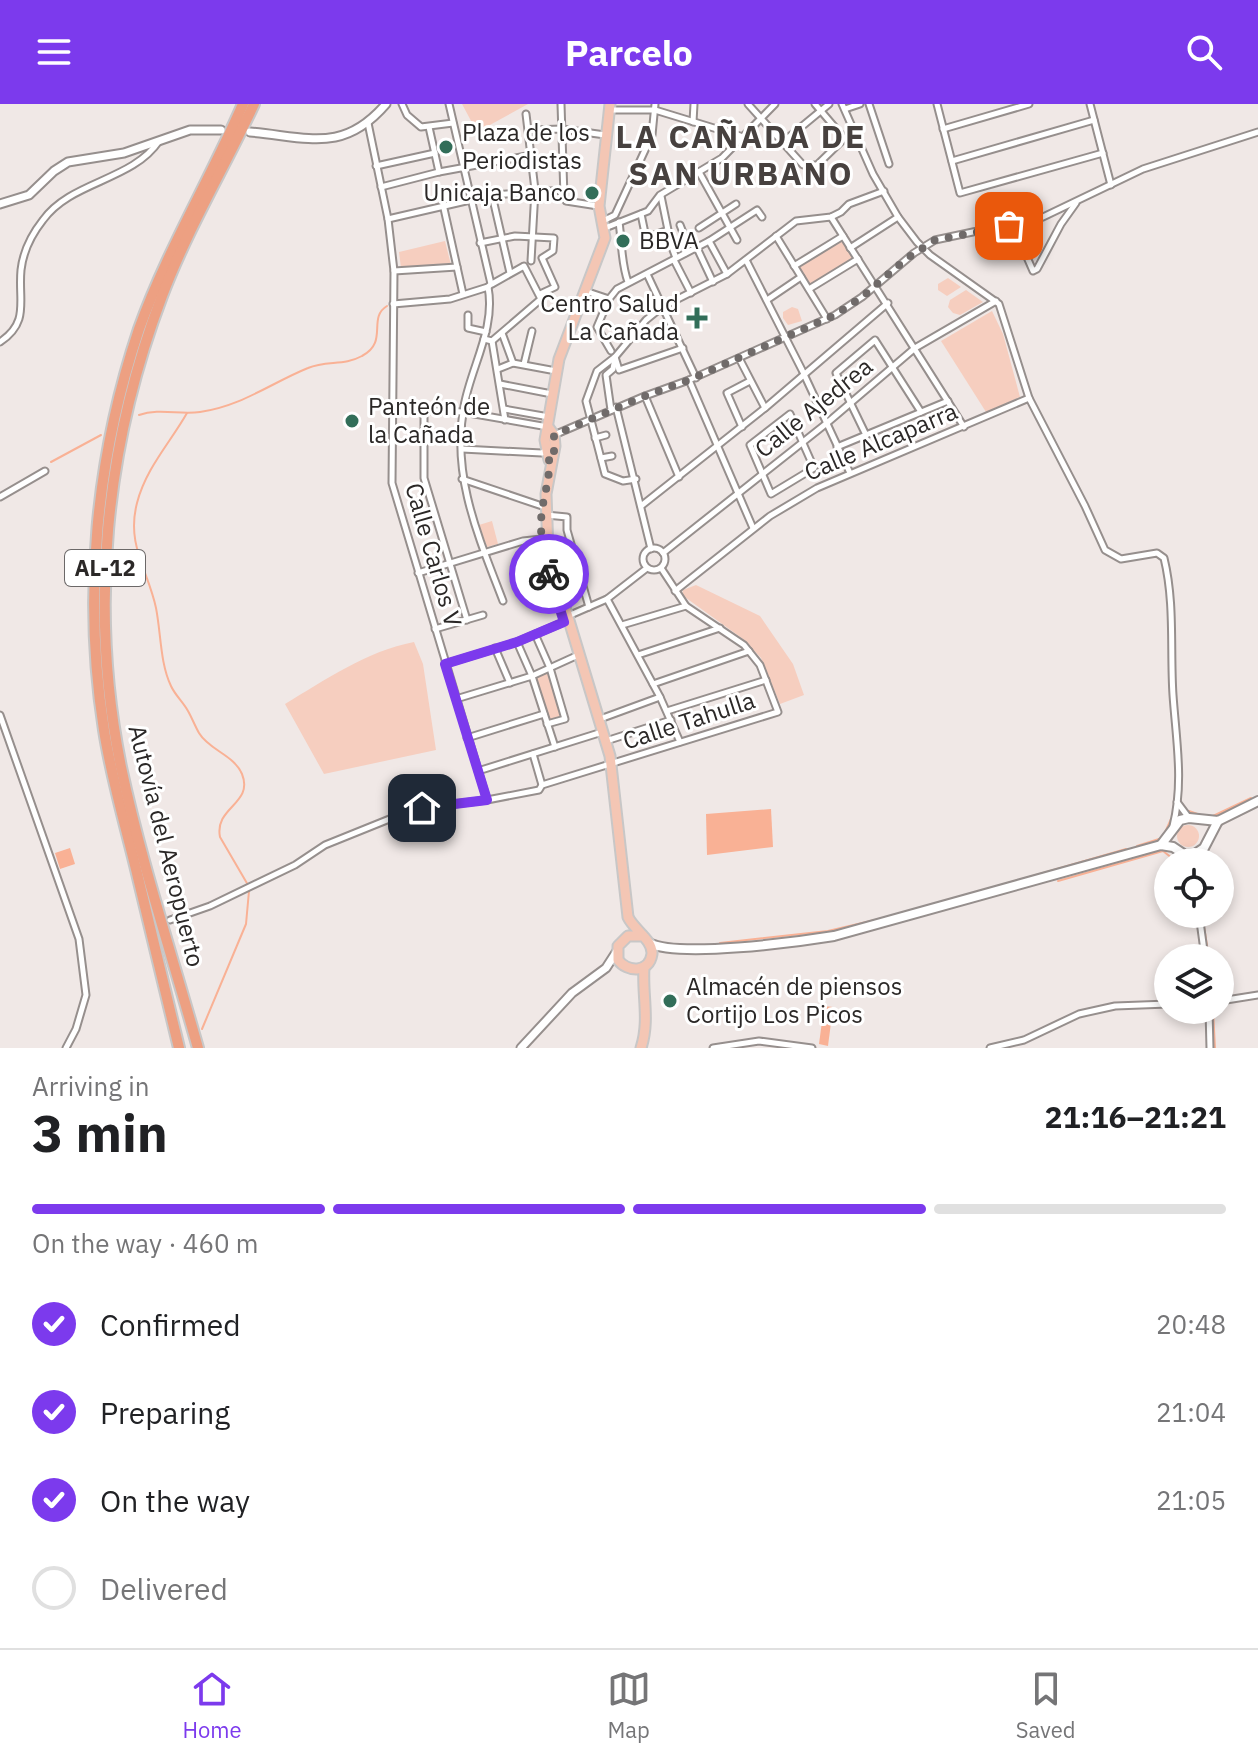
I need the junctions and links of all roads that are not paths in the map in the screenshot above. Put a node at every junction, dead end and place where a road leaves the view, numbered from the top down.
1 (243, 104) edge
2 (254, 104) edge
3 (386, 104) edge
4 (402, 104) edge
5 (449, 104) edge
6 (561, 104) edge
7 (694, 104) edge
8 (748, 104) edge
9 (775, 104) edge
10 (815, 104) edge
11 (829, 104) edge
12 (860, 104) edge
13 (869, 104) edge
14 (937, 104) edge
15 (1029, 104) edge
16 (1090, 104) edge
17 (610, 107) edge
18 (655, 107) edge
19 (844, 107) edge
20 (821, 111) junction
21 (526, 114) dead end
22 (760, 117) junction
23 (1094, 120) junction
24 (693, 122) junction
25 (368, 123) junction
26 (453, 123) junction
27 (429, 127) junction
28 (562, 129) junction
29 (854, 129) junction
30 (943, 129) junction
31 (221, 130) dead end
32 (530, 130) junction
33 (250, 132) dead end
34 (1258, 132) edge
35 (605, 135) junction
36 (741, 136) junction
37 (844, 138) junction
38 (159, 141) junction
39 (783, 142) junction
40 (435, 153) junction
41 (1103, 153) junction
42 (532, 155) junction
43 (952, 161) junction
44 (889, 164) dead end
45 (376, 166) junction
46 (464, 167) junction
47 (439, 172) junction
48 (699, 172) junction
49 (1111, 185) junction
50 (381, 187) junction
51 (535, 190) junction
52 (564, 190) junction
53 (884, 191) junction
54 (492, 195) junction
55 (660, 195) junction
56 (470, 199) junction
57 (1077, 202) junction
58 (0, 204) edge
59 (443, 204) junction
60 (736, 204) dead end
61 (599, 206) junction
62 (641, 214) junction
63 (721, 214) junction
64 (762, 217) dead end
65 (831, 217) junction
66 (898, 217) junction
67 (388, 219) junction
68 (619, 222) junction
69 (604, 224) junction
70 (680, 225) dead end
71 (1013, 225) junction
72 (699, 228) dead end
73 (730, 228) junction
74 (666, 231) junction
75 (532, 236) junction
76 (776, 236) junction
77 (843, 236) junction
78 (501, 239) junction
79 (737, 240) dead end
80 (709, 241) junction
81 (480, 243) junction
82 (697, 248) junction
83 (850, 248) junction
84 (923, 249) junction
85 (685, 254) junction
86 (675, 259) junction
87 (858, 259) junction
88 (746, 260) junction
89 (531, 261) dead end
90 (794, 266) junction
91 (457, 267) junction
92 (394, 271) junction
93 (510, 273) junction
94 (647, 273) junction
95 (727, 274) junction
96 (801, 277) junction
97 (628, 282) junction
98 (713, 282) junction
99 (490, 286) junction
100 (875, 286) junction
101 (809, 289) junction
102 (585, 291) junction
103 (691, 293) junction
104 (463, 294) junction
105 (540, 294) junction
106 (609, 299) junction
107 (767, 300) junction
108 (996, 301) junction
109 (888, 303) junction
110 (393, 304) junction
111 (662, 307) junction
112 (468, 315) dead end
113 (827, 319) junction
114 (532, 331) dead end
115 (486, 332) junction
116 (502, 333) junction
117 (785, 338) junction
118 (484, 339) junction
119 (492, 341) junction
120 (0, 342) edge
121 (683, 348) junction
122 (915, 348) junction
123 (613, 354) junction
124 (739, 358) junction
125 (513, 363) junction
126 (524, 364) junction
127 (893, 367) junction
128 (498, 369) junction
129 (556, 371) junction
130 (804, 374) junction
131 (693, 379) junction
132 (750, 381) junction
133 (500, 384) junction
134 (552, 394) junction
135 (645, 396) junction
136 (1029, 398) junction
137 (948, 401) junction
138 (851, 403) junction
139 (765, 408) junction
140 (392, 409) junction
141 (504, 409) junction
142 (614, 409) junction
143 (424, 410) junction
144 (463, 412) junction
145 (921, 412) junction
146 (505, 420) junction
147 (590, 420) junction
148 (827, 423) junction
149 (742, 427) junction
150 (964, 427) junction
151 (550, 430) junction
152 (606, 435) dead end
153 (866, 435) junction
154 (595, 438) junction
155 (803, 442) junction
156 (718, 445) junction
157 (837, 447) junction
158 (462, 449) junction
159 (549, 451) junction
160 (612, 456) dead end
161 (601, 458) junction
162 (45, 471) dead end
163 (761, 473) junction
164 (850, 473) junction
165 (679, 477) junction
166 (462, 479) junction
167 (636, 479) junction
168 (739, 492) junction
169 (0, 497) edge
170 (641, 506) junction
171 (544, 510) junction
172 (753, 528) junction
173 (541, 539) junction
174 (651, 549) junction
175 (485, 553) junction
176 (663, 553) junction
177 (448, 564) junction
178 (647, 568) junction
179 (661, 568) junction
180 (418, 573) junction
181 (675, 591) junction
182 (607, 599) junction
183 (503, 601) dead end
184 (686, 606) junction
185 (589, 607) junction
186 (483, 615) dead end
187 (566, 619) junction
188 (467, 620) junction
189 (622, 625) junction
190 (722, 628) junction
191 (435, 629) junction
192 (535, 634) junction
193 (517, 642) junction
194 (495, 648) junction
195 (749, 651) junction
196 (638, 655) junction
197 (576, 656) junction
198 (445, 664) junction
199 (550, 668) junction
200 (532, 676) junction
201 (766, 680) junction
202 (510, 683) junction
203 (653, 684) junction
204 (660, 697) junction
205 (456, 699) junction
206 (667, 711) junction
207 (544, 714) junction
208 (0, 715) edge
209 (600, 719) junction
210 (671, 720) junction
211 (547, 724) junction
212 (599, 733) junction
213 (467, 738) junction
214 (606, 741) junction
215 (680, 742) junction
216 (555, 747) junction
217 (533, 754) junction
218 (610, 765) junction
219 (478, 771) junction
220 (542, 785) junction
221 (487, 800) junction
222 (1177, 801) junction
223 (1258, 801) edge
224 (1194, 819) junction
225 (1218, 821) junction
226 (1172, 831) junction
227 (1207, 838) junction
228 (1161, 845) junction
229 (1168, 848) edge
230 (1181, 848) edge
231 (1204, 848) edge
232 (628, 917) junction
233 (170, 920) dead end
234 (624, 938) junction
235 (645, 939) junction
236 (671, 950) junction
237 (617, 951) junction
238 (647, 964) junction
239 (606, 968) junction
240 (627, 968) junction
241 (643, 984) junction
242 (1258, 995) edge
243 (1234, 999) edge
244 (1154, 1005) edge
245 (1209, 1024) edge
246 (66, 1048) edge
247 (179, 1048) edge
248 (198, 1048) edge
249 (521, 1048) edge
250 (641, 1048) edge
251 (713, 1048) edge
252 (812, 1048) edge
253 (990, 1048) edge
254 (1210, 1048) edge

1 - 247 highway, Autovía del Aeropuerto / AL-12
2 - 248 highway, Autovía del Aeropuerto / AL-12
3 - 25 street
4 - 27 street
5 - 26 street
6 - 28 street
7 - 24 street
8 - 22 street
9 - 22 street
10 - 20 street
11 - 20 street
12 - 19 street
13 - 44 street
14 - 30 street
15 - 30 street
16 - 23 street
17 - 18 street
17 - 35 main road
18 - 24 street
18 - 69 street
19 - 29 street
20 - 37 street
20 - 39 street
21 - 32 street
22 - 36 street
22 - 39 street
23 - 41 street
23 - 43 street
24 - 36 street
25 - 33 street
25 - 45 street, Calle Carlos V
26 - 27 street
26 - 46 street
27 - 40 street
28 - 32 street
28 - 35 street
28 - 52 street
29 - 37 street
29 - 53 street
30 - 43 street
31 - 38 street
32 - 42 street
34 - 49 street
35 - 61 main road
36 - 48 street
37 - 39 street
38 - 58 street
38 - 120 street
40 - 45 street
40 - 47 street
41 - 43 street
41 - 49 street
42 - 46 street
42 - 51 street
45 - 50 street, Calle Carlos V
46 - 47 street
46 - 56 street
47 - 50 street
48 - 55 street
48 - 63 street
49 - 57 street
50 - 67 street, Calle Carlos V
51 - 52 street
51 - 54 street
51 - 75 street
52 - 61 street
53 - 65 street
53 - 66 street
54 - 56 street
54 - 78 street
55 - 62 street
55 - 74 street
56 - 59 street
56 - 81 street
57 - 71 street
57 - 71 street
59 - 67 street
59 - 91 street
60 - 63 street
61 - 69 main road
62 - 68 street
62 - 74 street
63 - 72 street
63 - 73 street
64 - 73 street
65 - 76 street
65 - 77 street
66 - 83 street
66 - 84 street
67 - 92 street, Calle Carlos V
68 - 69 street
68 - 97 street
69 - 102 main road
70 - 85 street
71 - 84 street
73 - 79 street
73 - 80 street
74 - 86 street
75 - 78 street
75 - 89 street
75 - 105 street
76 - 88 street
76 - 90 street
77 - 83 street
77 - 90 street
78 - 81 street
78 - 93 street
80 - 82 street
80 - 95 street
81 - 99 street
82 - 85 street
82 - 98 street
83 - 87 street
84 - 100 street
84 - 108 street
85 - 86 street
86 - 94 street
86 - 103 street
87 - 100 street
87 - 101 street
88 - 95 street
88 - 107 street
90 - 96 street
91 - 92 street
91 - 104 street
92 - 110 street, Calle Carlos V
93 - 99 street
93 - 105 street
94 - 97 street
94 - 111 street
95 - 98 street
96 - 101 street
96 - 107 street
97 - 106 street
98 - 103 street
99 - 104 street
99 - 115 street
100 - 109 street
100 - 113 street
101 - 113 street
102 - 106 street
102 - 129 main road
103 - 111 street
104 - 110 street
105 - 116 street
106 - 123 street
107 - 117 street
108 - 122 street, Calle Ajedrea
108 - 136 street
109 - 122 street
109 - 130 street
110 - 140 street, Calle Carlos V
111 - 121 street
111 - 123 street
112 - 115 street
113 - 117 street
114 - 126 street
115 - 118 street
116 - 119 street
116 - 125 street
117 - 124 street
117 - 130 street
118 - 119 street
118 - 144 street
119 - 128 street
121 - 123 street
121 - 131 street
122 - 127 street, Calle Ajedrea
122 - 137 street
123 - 142 street
123 - 147 street
124 - 131 street
124 - 132 street
125 - 126 street
125 - 128 street
126 - 129 street
127 - 138 street, Calle Ajedrea
127 - 138 street
127 - 145 street
128 - 133 street
129 - 134 main road
130 - 139 street
130 - 148 street
131 - 135 street
131 - 156 street
132 - 139 street
132 - 149 street
133 - 134 street
133 - 141 street
134 - 151 main road
135 - 142 street
135 - 165 street
136 - 150 street, Calle Alcaparra
136 - 222 street
137 - 145 street
137 - 150 street
138 - 148 street, Calle Ajedrea
138 - 153 street
139 - 149 street
140 - 143 street
140 - 180 street, Calle Carlos V
141 - 146 street
141 - 151 street
142 - 147 street
142 - 167 street
143 - 144 street
143 - 177 street
144 - 146 street
144 - 158 street
145 - 153 street
146 - 151 street
147 - 151 street
147 - 154 street
148 - 155 street, Calle Ajedrea
148 - 157 street
149 - 156 street
150 - 164 street, Calle Alcaparra
151 - 159 main road
152 - 154 street
153 - 157 street
154 - 161 street
155 - 163 street, Calle Ajedrea
155 - 163 street
155 - 163 street
156 - 165 street
156 - 168 street
157 - 164 street
158 - 159 street
158 - 166 street
159 - 171 main road
160 - 161 street
161 - 167 street
162 - 169 street
163 - 168 street, Calle Ajedrea
164 - 172 street, Calle Alcaparra
165 - 170 street
166 - 171 street
166 - 175 street
167 - 170 street
168 - 172 street
168 - 176 street, Calle Ajedrea
170 - 174 street
171 - 173 main road
171 - 185 street
171 - 187 main road
172 - 181 street, Calle Alcaparra
173 - 175 street
173 - 187 main road
174 - 176 street
174 - 178 street
175 - 177 street
175 - 183 street
176 - 179 street
177 - 180 street
177 - 188 street
178 - 179 street
178 - 182 street
179 - 181 street
180 - 191 street, Calle Carlos V
181 - 184 street
182 - 185 street
182 - 189 street
184 - 189 street
184 - 190 street
185 - 187 street
186 - 188 street
187 - 192 street
187 - 197 main road
187 - 209 main road
188 - 191 street
189 - 196 street
190 - 195 street
190 - 196 street
191 - 198 street, Calle Carlos V
192 - 193 street
192 - 199 street
193 - 194 street
193 - 200 street
194 - 198 street
194 - 202 street
195 - 201 street
195 - 203 street
196 - 203 street
197 - 199 street
197 - 212 main road
198 - 205 street, Calle Carlos V
199 - 200 street
199 - 211 street
200 - 202 street
200 - 207 street
201 - 206 street
201 - 215 street, Calle Tahulla
202 - 205 street
203 - 204 street
204 - 206 street
204 - 209 street
205 - 213 street, Calle Carlos V
206 - 210 street
207 - 211 street
207 - 213 street
208 - 246 street
209 - 214 main road
210 - 214 street
210 - 215 street
211 - 216 street
212 - 216 street
212 - 218 main road
213 - 219 street, Calle Carlos V
214 - 218 main road
215 - 218 street, Calle Tahulla
216 - 217 street
217 - 219 street
217 - 220 street
218 - 220 street, Calle Tahulla
218 - 232 main road
219 - 221 street, Calle Carlos V
220 - 221 street, Calle Tahulla
221 - 233 street, Calle Tahulla
222 - 224 street
222 - 226 street
223 - 225 main road
224 - 225 main road
224 - 226 main road
224 - 227 main road
225 - 227 main road
226 - 228 main road
226 - 230 street
227 - 231 main road
228 - 229 main road
228 - 236 main road
232 - 234 main road
232 - 235 main road
234 - 235 main road
234 - 237 main road
235 - 236 main road
235 - 238 main road
236 - 238 main road
237 - 239 street
237 - 240 main road
238 - 240 main road
238 - 241 main road
239 - 240 street
239 - 249 street
240 - 241 main road
241 - 250 main road
242 - 243 street
244 - 253 street
245 - 254 street
251 - 252 street

